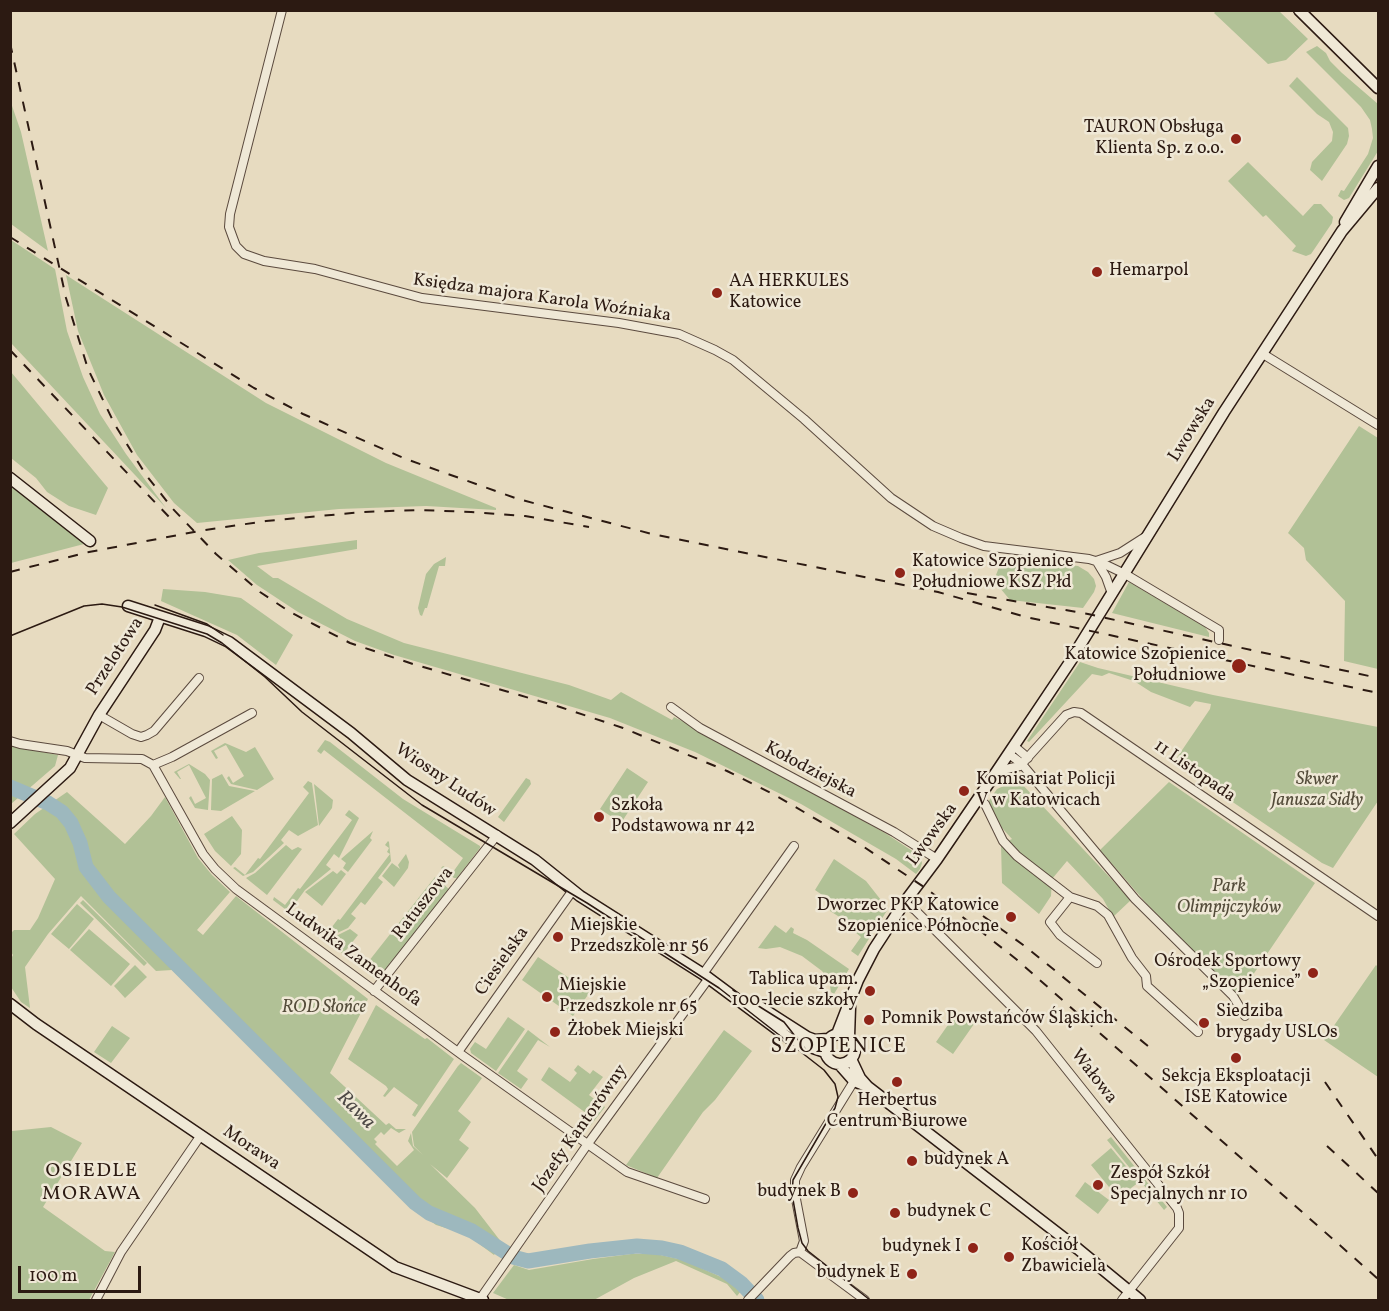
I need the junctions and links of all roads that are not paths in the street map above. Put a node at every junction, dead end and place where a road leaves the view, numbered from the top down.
1 (282, 10) edge
2 (1299, 10) edge
3 (1378, 88) edge
4 (1378, 166) edge
5 (1378, 188) edge
6 (1342, 231) junction
7 (1263, 354) junction
8 (1378, 424) edge
9 (10, 478) edge
10 (1149, 534) junction
11 (90, 542) dead end
12 (1096, 561) junction
13 (1125, 574) junction
14 (1112, 594) junction
15 (128, 606) dead end
16 (160, 617) junction
17 (1219, 640) dead end
18 (199, 678) dead end
19 (671, 707) dead end
20 (252, 713) dead end
21 (99, 715) junction
22 (10, 741) edge
23 (1009, 753) junction
24 (77, 755) junction
25 (1022, 763) junction
26 (153, 765) junction
27 (998, 771) junction
28 (978, 800) junction
29 (10, 823) edge
30 (497, 835) junction
31 (794, 846) dead end
32 (937, 859) junction
33 (573, 890) junction
34 (1070, 897) junction
35 (904, 903) junction
36 (1378, 916) edge
37 (1097, 963) dead end
38 (706, 976) junction
39 (374, 991) junction
40 (10, 1004) edge
41 (849, 1004) junction
42 (1245, 1016) dead end
43 (1198, 1032) dead end
44 (849, 1036) junction
45 (833, 1037) junction
46 (458, 1052) junction
47 (825, 1052) junction
48 (851, 1059) junction
49 (839, 1064) junction
50 (854, 1082) junction
51 (868, 1087) junction
52 (201, 1135) junction
53 (587, 1145) junction
54 (705, 1199) dead end
55 (800, 1252) junction
56 (1126, 1296) edge
57 (96, 1300) edge
58 (481, 1300) edge
59 (748, 1300) edge
60 (865, 1300) edge
61 (1140, 1300) edge

1 - 12 street, Księdza majora Karola Woźniaka
2 - 3 street
4 - 6 street, Lwowska
5 - 6 street, Lwowska
6 - 7 street, Lwowska
7 - 8 street
7 - 10 street, Lwowska
9 - 11 street
10 - 12 street, Księdza majora Karola Woźniaka
10 - 13 street, Lwowska
12 - 13 street, Księdza majora Karola Woźniaka
12 - 14 street
13 - 14 street, Lwowska
13 - 17 street, Księdza majora Karola Woźniaka
14 - 23 street, Lwowska
15 - 16 street, Wiosny Ludów
16 - 21 street, Przelotowa
16 - 30 street, Wiosny Ludów
18 - 21 street, Przelotowa
19 - 32 street, Kołodziejska
20 - 26 street
21 - 24 street, Przelotowa
22 - 24 street
23 - 25 street
23 - 25 street
23 - 27 street, Lwowska
24 - 26 street
24 - 29 street, Przelotowa
25 - 27 street
25 - 36 street, 11 Listopada
25 - 42 street
26 - 39 street, Ludwika Zamenhofa
27 - 28 street, Lwowska
28 - 32 street, Lwowska
28 - 34 street
30 - 33 street, Wiosny Ludów
30 - 39 street, Ratuszowa
31 - 38 street, Józefy Kantorówny
32 - 35 street, Lwowska
33 - 38 street, Wiosny Ludów
33 - 46 street, Ciesielska
34 - 37 street
34 - 43 street
35 - 41 street, Lwowska
35 - 56 street, Wałowa
38 - 45 street, Wiosny Ludów
38 - 47 street, Wiosny Ludów
38 - 53 street, Józefy Kantorówny
39 - 46 street, Ludwika Zamenhofa
40 - 52 street, Morawa
41 - 44 street, Lwowska
41 - 45 street, Lwowska
44 - 45 street
44 - 48 street
45 - 47 street
46 - 53 street, Ludwika Zamenhofa
47 - 49 street
48 - 49 street
48 - 51 street
49 - 50 street
50 - 51 street
50 - 55 street
51 - 56 street
52 - 57 street
52 - 58 street, Morawa
53 - 54 street, Ludwika Zamenhofa
53 - 58 street, Józefy Kantorówny
55 - 59 street
55 - 60 street
56 - 61 street

